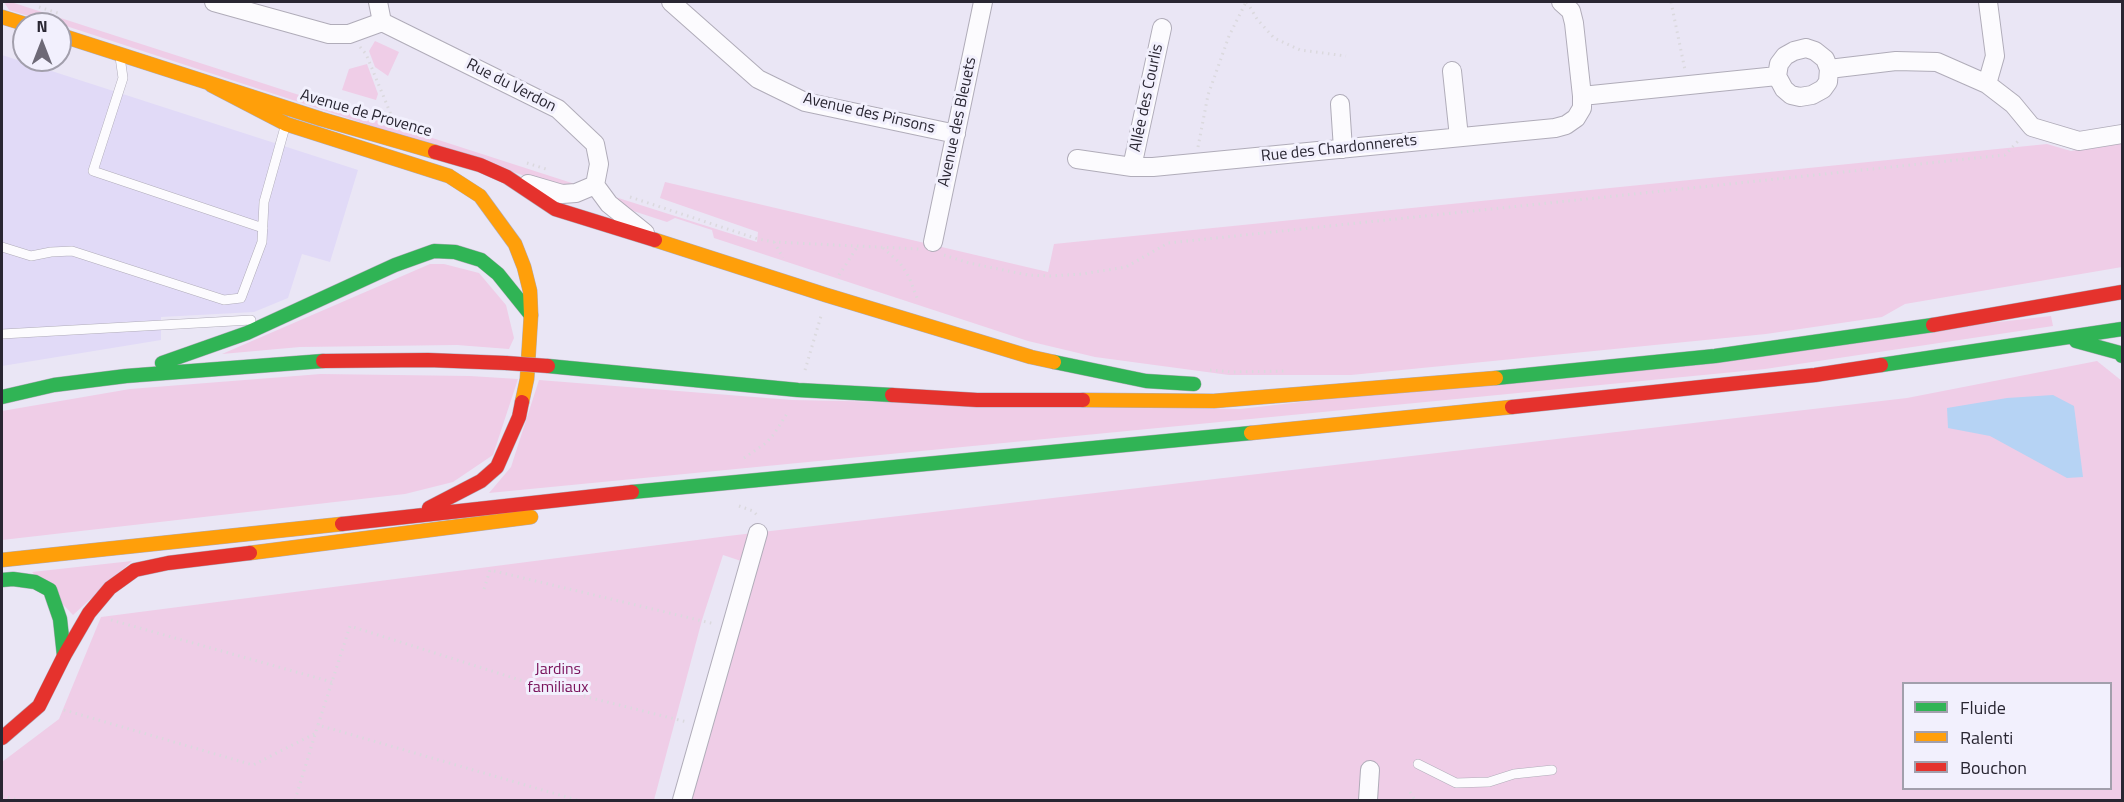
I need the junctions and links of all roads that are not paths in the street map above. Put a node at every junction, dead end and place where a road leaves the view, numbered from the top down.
1 (214, 2) edge
2 (378, 2) edge
3 (671, 2) edge
4 (983, 2) edge
5 (1561, 2) edge
6 (1988, 2) edge
7 (382, 22) junction
8 (1162, 28) dead end
9 (72, 39) edge
10 (119, 55) junction
11 (1829, 69) junction
12 (1452, 71) dead end
13 (1777, 76) junction
14 (1987, 84) junction
15 (211, 85) junction
16 (1582, 96) junction
17 (1340, 104) dead end
18 (321, 119) junction
19 (286, 123) junction
20 (956, 134) junction
21 (2122, 134) edge
22 (1459, 137) junction
23 (1343, 148) junction
24 (1077, 159) dead end
25 (1132, 167) junction
26 (507, 177) junction
27 (595, 185) junction
28 (263, 228) junction
29 (655, 240) junction
30 (2, 247) edge
31 (935, 248) road end
32 (2122, 292) edge
33 (531, 315) junction
34 (279, 318) junction
35 (2122, 329) edge
36 (2, 334) edge
37 (2059, 337) junction
38 (2122, 356) edge
39 (126, 376) junction
40 (1322, 393) junction
41 (2, 397) edge
42 (654, 490) junction
43 (414, 516) junction
44 (758, 532) dead end
45 (2, 560) edge
46 (2, 580) edge
47 (64, 656) junction
48 (2, 738) edge
49 (1418, 764) dead end
50 (1370, 770) dead end
51 (1552, 770) dead end
52 (682, 801) edge
53 (1368, 801) edge

1 - 7 street
2 - 7 street
3 - 20 street, Avenue des Pinsons
4 - 20 street, Avenue des Bleuets
5 - 16 street, Rue des Chardonnerets
6 - 14 street
7 - 27 street, Rue du Verdon
8 - 25 street, Allée des Courlis
9 - 10 main road, Avenue de Provence
10 - 15 main road, Avenue de Provence
10 - 28 lane
11 - 13 street
11 - 13 street
11 - 14 street
12 - 22 street
13 - 16 street
14 - 21 street
15 - 18 main road, Avenue de Provence
15 - 19 main road
16 - 22 street, Rue des Chardonnerets
17 - 23 street
18 - 19 lane
18 - 26 main road, Avenue de Provence
19 - 28 lane
19 - 33 main road
20 - 31 street, Avenue des Bleuets
22 - 23 street, Rue des Chardonnerets
23 - 25 street, Rue des Chardonnerets
24 - 25 street, Rue des Chardonnerets
26 - 27 street
26 - 29 main road, Avenue de Provence
27 - 29 street
28 - 30 lane
29 - 40 main road, Avenue de Provence
32 - 40 main road
33 - 34 main road
33 - 43 main road
34 - 36 lane
34 - 39 main road
35 - 37 main road
37 - 38 main road
37 - 42 main road
39 - 40 main road, bridge
39 - 41 main road
42 - 43 main road
42 - 47 main road
43 - 45 main road
44 - 52 street
46 - 47 main road
47 - 48 main road
49 - 51 lane
50 - 53 street

